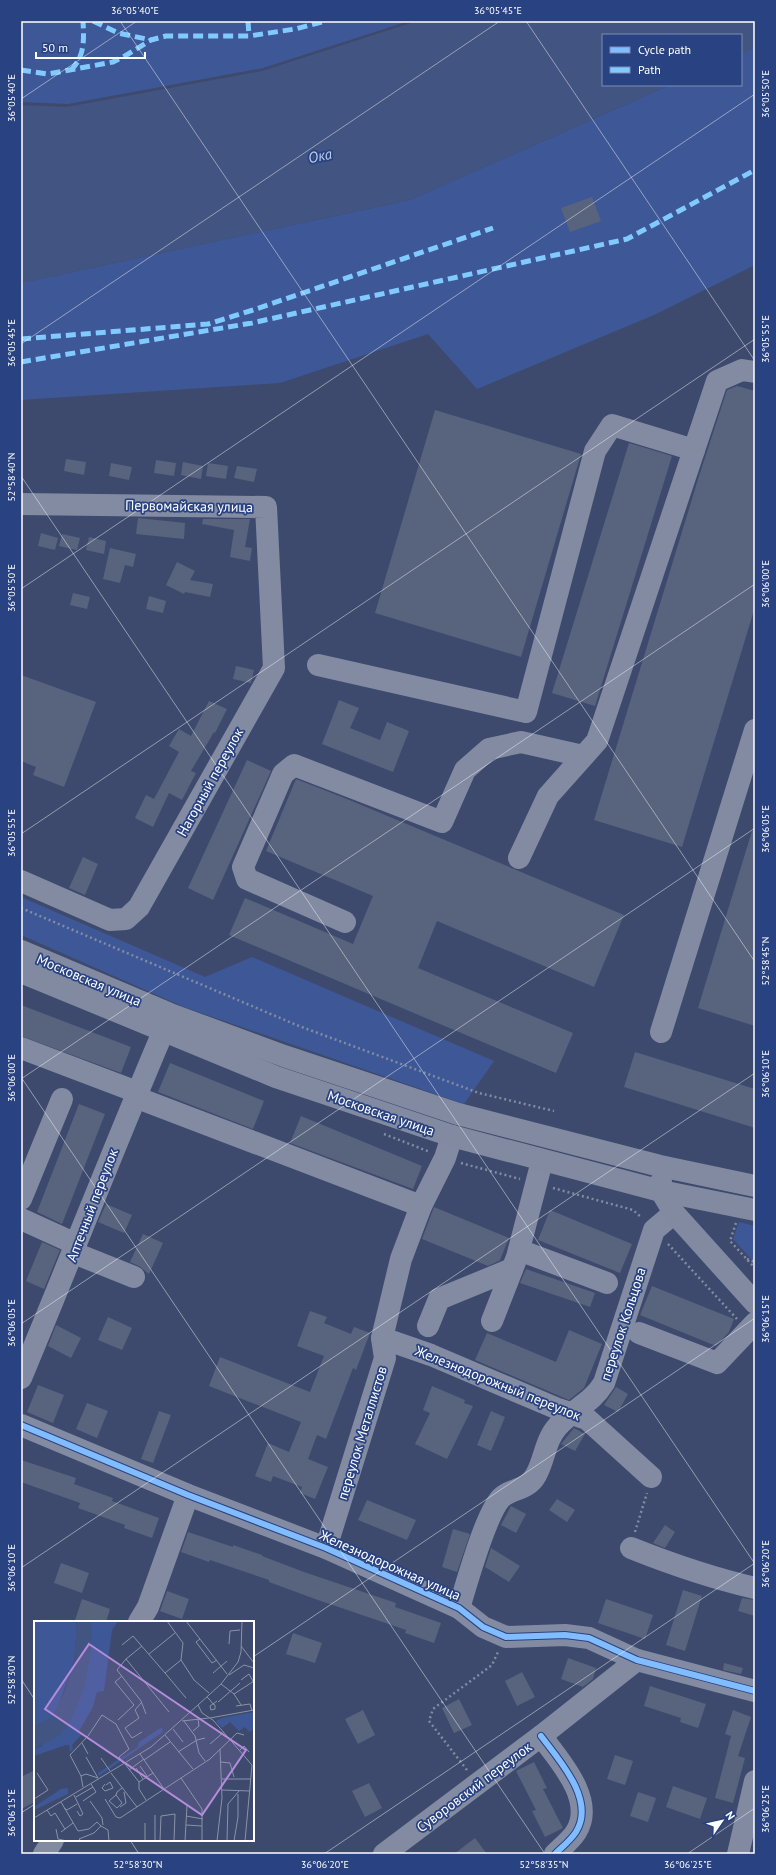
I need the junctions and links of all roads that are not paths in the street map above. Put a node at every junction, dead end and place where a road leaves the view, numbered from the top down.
1 (755, 372) edge
2 (694, 450) junction
3 (21, 504) edge
4 (273, 621) joint
5 (318, 666) dead end
6 (755, 730) edge
7 (583, 756) junction
8 (519, 858) dead end
9 (21, 881) edge
10 (345, 922) dead end
11 (21, 951) edge
12 (21, 972) edge
13 (163, 1032) junction
14 (661, 1032) dead end
15 (21, 1048) edge
16 (136, 1095) junction
17 (62, 1099) dead end
18 (452, 1136) junction
19 (542, 1161) junction
20 (660, 1166) junction
21 (755, 1186) edge
22 (661, 1191) junction
23 (21, 1200) edge
24 (421, 1206) junction
25 (674, 1213) junction
26 (747, 1214) edge
27 (21, 1219) edge
28 (75, 1248) junction
29 (516, 1259) junction
30 (134, 1277) dead end
31 (607, 1283) dead end
32 (755, 1303) edge
33 (492, 1321) dead end
34 (428, 1326) dead end
35 (751, 1327) edge
36 (639, 1333) dead end
37 (382, 1338) junction
38 (21, 1378) edge
39 (572, 1413) junction
40 (21, 1425) edge
41 (651, 1477) road end
42 (188, 1495) junction
43 (326, 1548) junction
44 (631, 1548) road end
45 (755, 1588) edge
46 (459, 1608) junction
47 (140, 1621) edge
48 (637, 1660) junction
49 (755, 1691) edge
50 (541, 1736) junction
51 (755, 1781) edge
52 (749, 1830) edge
53 (52, 1841) edge
54 (399, 1850) edge
55 (44, 1854) edge
56 (555, 1854) edge
57 (738, 1854) edge

1 - 2 street
2 - 5 street
2 - 7 street
3 - 4 street, Первомайская улица
4 - 9 street, Нагорный переулок
6 - 14 street
7 - 8 street
7 - 10 street
11 - 20 main road, Московская улица
12 - 13 main road, Московская улица
13 - 16 street, Аптечный переулок
13 - 18 main road, Московская улица
15 - 16 street
16 - 24 street
16 - 28 street, Аптечный переулок
17 - 23 street
18 - 19 main road, Московская улица
18 - 24 street, переулок Металлистов
19 - 22 main road, Московская улица
19 - 29 street
20 - 21 main road, Московская улица
20 - 22 main road
22 - 25 main road
22 - 26 main road, Московская улица
24 - 37 street, переулок Металлистов
25 - 32 main road
25 - 39 street, переулок Кольцова
27 - 28 street
28 - 30 street
28 - 38 street, Аптечный переулок
29 - 31 street
29 - 33 street
29 - 34 street
35 - 36 street
37 - 39 street, Железнодорожный переулок
37 - 43 street, переулок Металлистов
39 - 41 street, Железнодорожный переулок
39 - 46 street, переулок Кольцова
40 - 42 street, Железнодорожная улица
42 - 43 street, Железнодорожная улица
42 - 47 street
43 - 46 street, Железнодорожная улица
44 - 45 street
46 - 48 street, Железнодорожная улица
48 - 49 street, Железнодорожная улица
48 - 50 street, Суворовский переулок
50 - 54 street, Суворовский переулок
50 - 56 street
51 - 52 main road
52 - 57 main road
53 - 55 street

